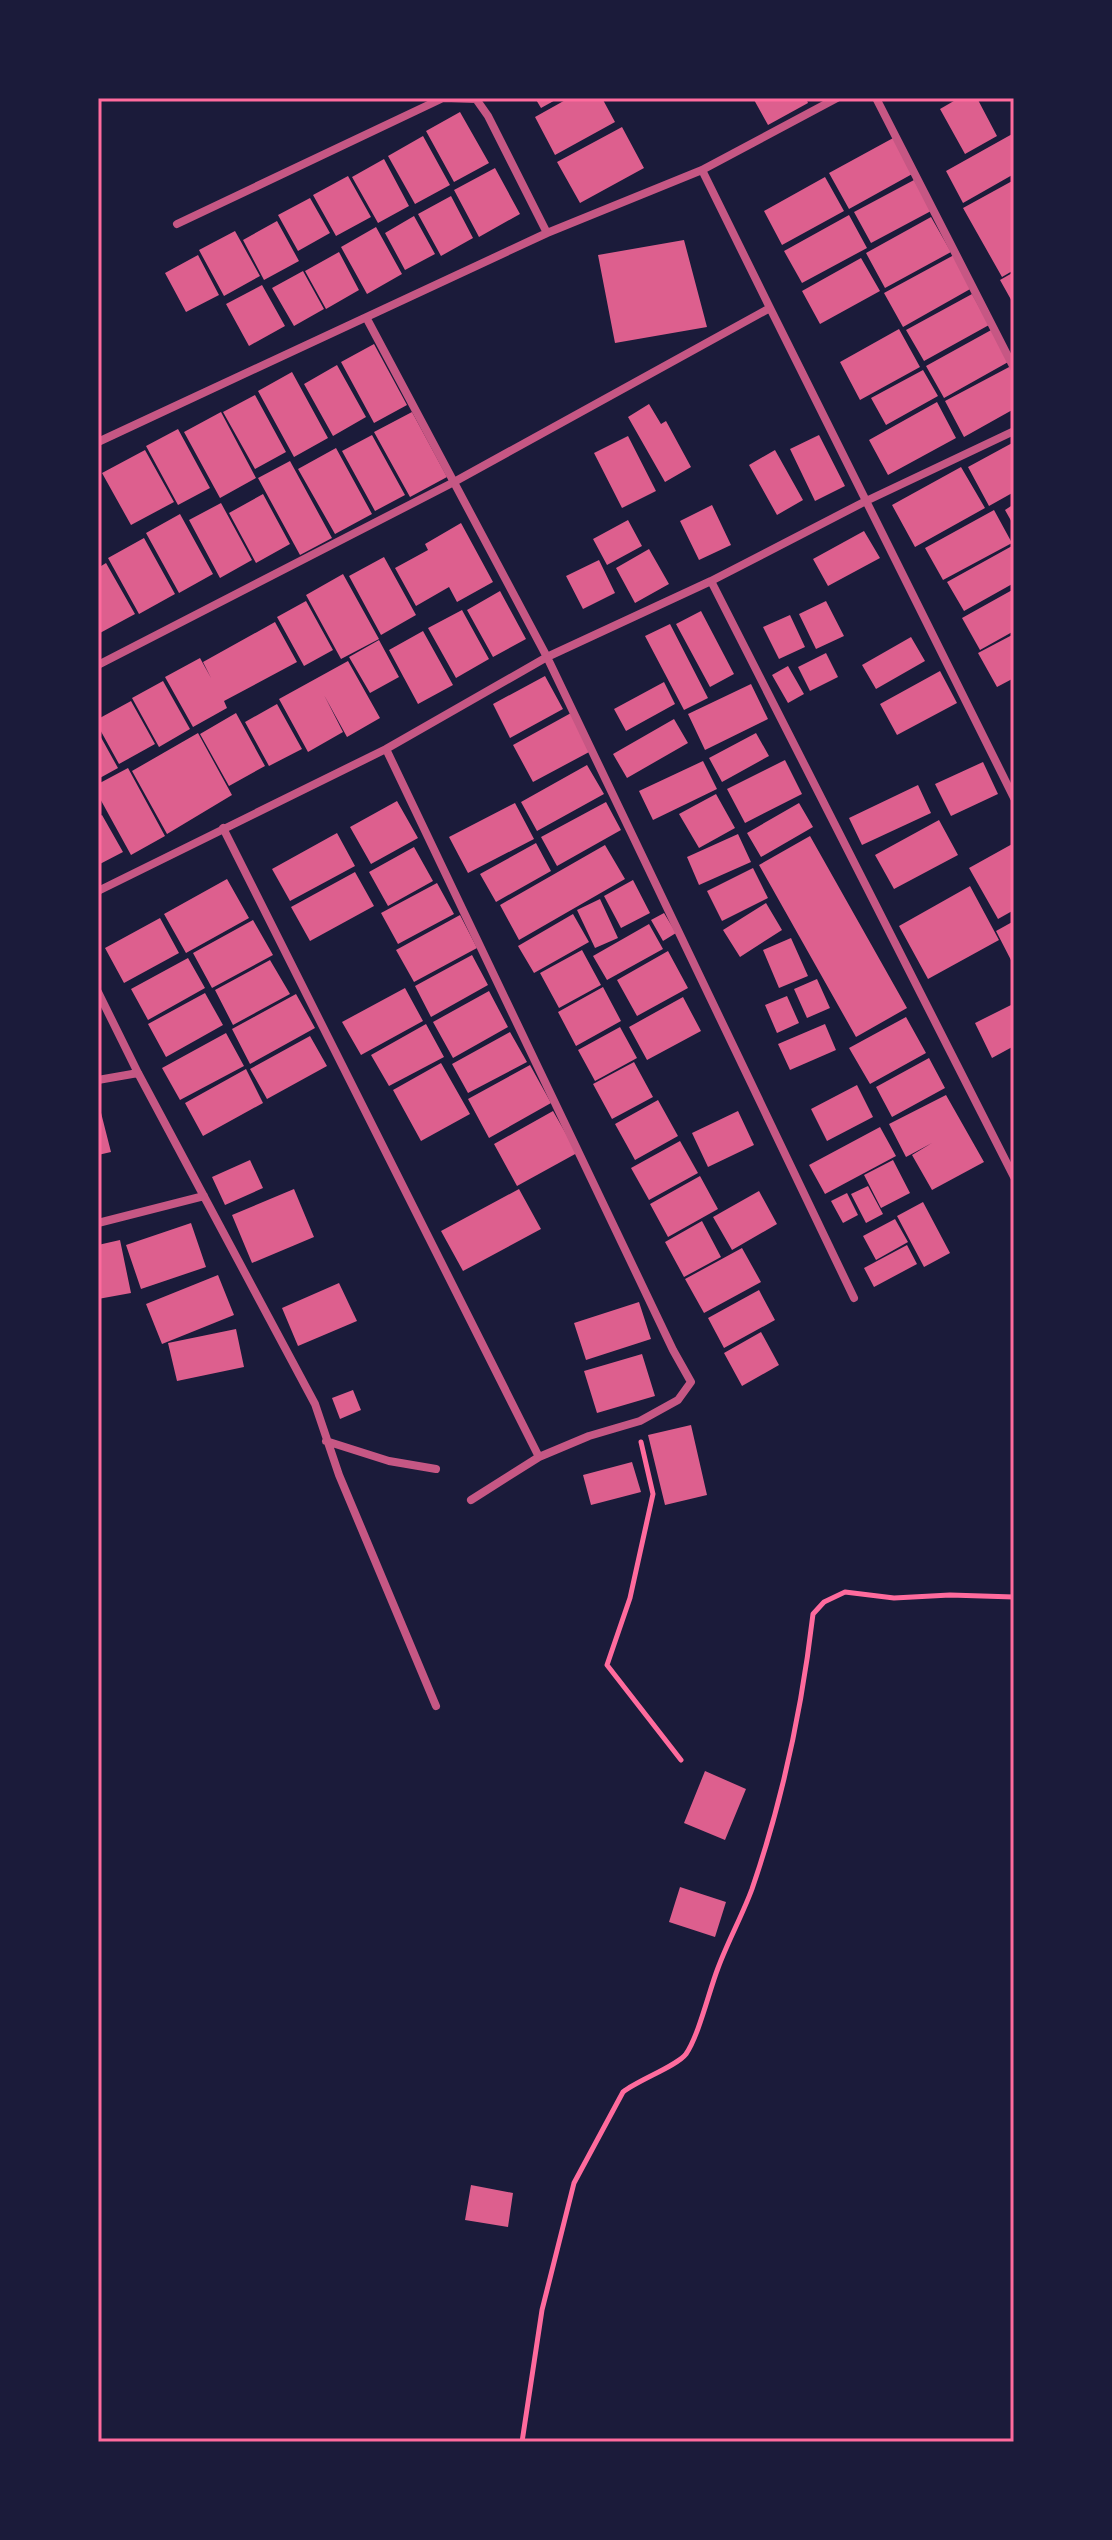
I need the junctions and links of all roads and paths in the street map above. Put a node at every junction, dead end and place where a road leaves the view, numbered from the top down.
1 (837, 98) edge
2 (876, 98) edge
3 (702, 170) junction
4 (177, 224) dead end
5 (547, 233) junction
6 (770, 308) junction
7 (367, 319) junction
8 (1014, 368) edge
9 (1014, 431) edge
10 (98, 442) edge
11 (454, 482) junction
12 (864, 502) junction
13 (711, 581) junction
14 (547, 657) junction
15 (98, 665) edge
16 (386, 749) junction
17 (1014, 798) edge
18 (223, 828) junction
19 (98, 891) edge
20 (98, 992) edge
21 (138, 1073) junction
22 (98, 1080) edge
23 (1014, 1177) edge
24 (204, 1196) junction
25 (98, 1223) edge
26 (854, 1298) dead end
27 (640, 1421) junction
28 (326, 1441) junction
29 (539, 1457) junction
30 (436, 1469) dead end
31 (471, 1500) dead end
32 (1014, 1597) edge
33 (436, 1706) dead end
34 (681, 1760) dead end
35 (522, 2442) edge

1 - 3 street
2 - 8 street
3 - 5 street
3 - 6 street
4 - 5 street
5 - 7 street
6 - 11 street
6 - 12 street
7 - 10 street
7 - 11 street
9 - 12 street
11 - 14 street
11 - 15 street
12 - 13 street
12 - 17 street
13 - 14 street
13 - 23 street
14 - 16 street
14 - 26 street
16 - 18 street
16 - 27 street
18 - 19 street
18 - 29 street
20 - 21 street
21 - 22 street
21 - 24 street
24 - 25 street
24 - 28 street
27 - 29 street
27 - 34 path
28 - 30 street
28 - 33 street
29 - 31 street
32 - 35 path

